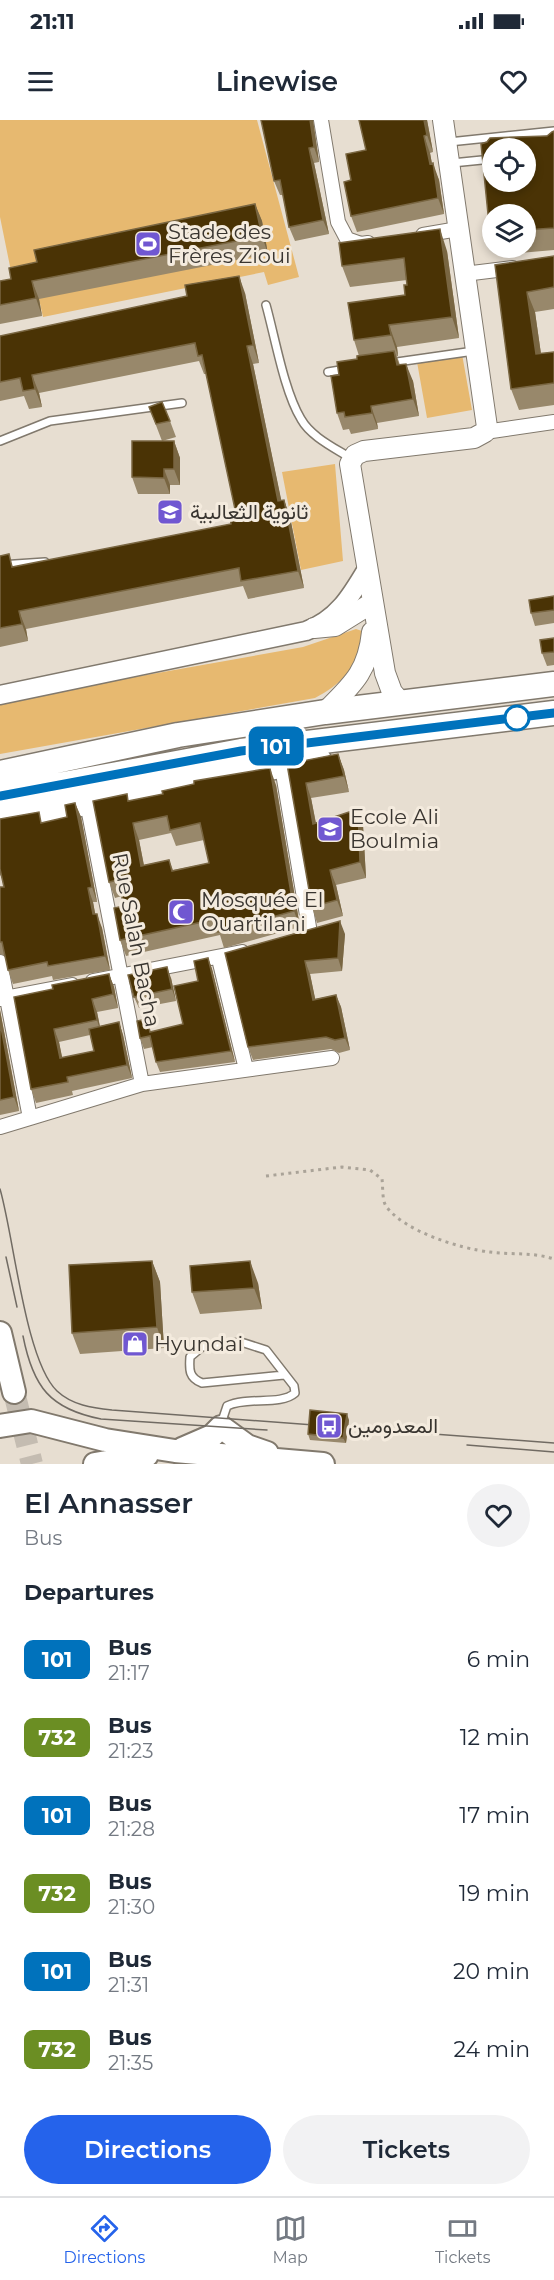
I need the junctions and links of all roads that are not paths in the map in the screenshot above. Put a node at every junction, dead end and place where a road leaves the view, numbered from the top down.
1 (321, 120) edge
2 (443, 120) edge
3 (554, 131) edge
4 (529, 134) junction
5 (529, 138) edge
6 (446, 142) junction
7 (482, 160) edge
8 (449, 164) junction
9 (458, 229) junction
10 (405, 237) edge
11 (383, 241) edge
12 (532, 266) edge
13 (464, 274) junction
14 (266, 304) dead end
15 (476, 351) junction
16 (385, 364) edge
17 (351, 369) edge
18 (328, 372) dead end
19 (182, 403) dead end
20 (554, 422) edge
21 (485, 432) junction
22 (0, 441) edge
23 (352, 459) junction
24 (53, 561) edge
25 (0, 565) edge
26 (367, 569) junction
27 (373, 609) junction
28 (314, 628) junction
29 (554, 684) edge
30 (0, 695) edge
31 (402, 704) junction
32 (325, 712) junction
33 (554, 712) edge
34 (393, 731) junction
35 (0, 773) edge
36 (284, 779) dead end
37 (0, 796) edge
38 (87, 803) junction
39 (0, 818) edge
40 (328, 929) edge
41 (253, 949) edge
42 (219, 959) junction
43 (0, 962) edge
44 (123, 975) junction
45 (3, 999) edge
46 (332, 1058) dead end
47 (246, 1069) junction
48 (142, 1084) junction
49 (30, 1118) junction
50 (0, 1127) edge
51 (0, 1333) edge
52 (284, 1375) junction
53 (14, 1392) tunnel mouth
54 (0, 1426) edge
55 (221, 1427) junction
56 (176, 1451) junction
57 (115, 1461) edge
58 (293, 1462) edge
59 (95, 1464) edge
60 (323, 1464) edge

1 - 11 street
2 - 6 main road
3 - 4 lane
4 - 5 lane
4 - 6 lane
6 - 8 main road
7 - 8 lane
8 - 9 main road
9 - 10 street
9 - 13 main road
12 - 13 street
13 - 15 main road
14 - 23 lane
15 - 16 lane
15 - 21 main road
17 - 18 lane
19 - 22 lane
20 - 21 street
21 - 23 main road
23 - 26 main road
24 - 25 lane
26 - 27 main road
26 - 28 street
27 - 28 main road
27 - 31 main road
27 - 32 main road
28 - 30 street
29 - 31 highway
31 - 32 highway
32 - 35 highway
33 - 34 highway
34 - 37 highway
34 - 38 highway
36 - 40 street
38 - 39 highway
38 - 44 street, Rue Salah Bacha
41 - 42 street
42 - 44 street
42 - 47 street
43 - 45 street
44 - 45 street
44 - 48 street, Rue Salah Bacha
45 - 49 street
46 - 47 street
47 - 48 street
48 - 49 street
49 - 50 street
51 - 53 main road
52 - 52 lane
52 - 55 lane
54 - 56 main road
55 - 56 main road
55 - 58 main road
56 - 57 main road
56 - 58 main road
57 - 59 main road
58 - 60 main road

